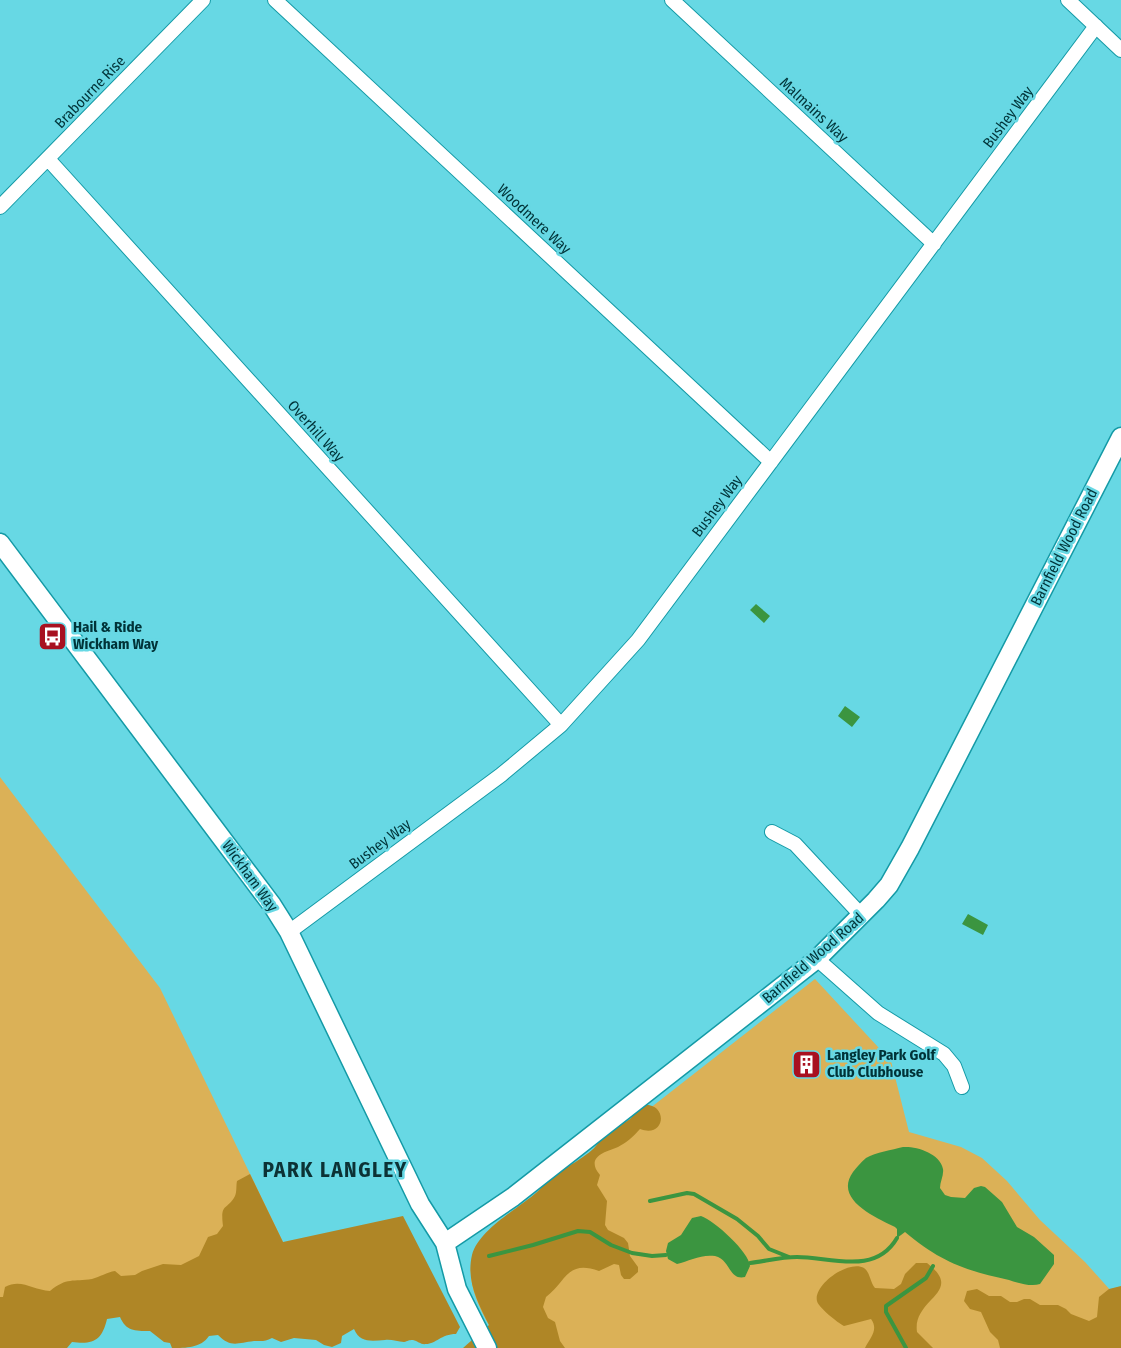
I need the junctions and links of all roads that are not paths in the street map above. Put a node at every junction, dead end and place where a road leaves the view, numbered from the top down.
1 (203, 0) edge
2 (274, 0) edge
3 (672, 0) edge
4 (1068, 0) edge
5 (1096, 26) junction
6 (1121, 50) edge
7 (48, 159) junction
8 (0, 207) edge
9 (934, 244) junction
10 (1121, 437) edge
11 (771, 462) junction
12 (0, 543) edge
13 (561, 725) junction
14 (772, 832) dead end
15 (862, 916) junction
16 (289, 932) junction
17 (817, 958) junction
18 (962, 1087) dead end
19 (445, 1243) junction
20 (486, 1348) edge

1 - 7 street, Brabourne Rise
2 - 11 street, Woodmere Way
3 - 9 street, Malmains Way
4 - 5 street
5 - 6 street
5 - 9 street, Bushey Way
7 - 8 street, Brabourne Rise
7 - 13 street, Overhill Way
9 - 11 street, Bushey Way
10 - 15 street, Barnfield Wood Road
11 - 13 street, Bushey Way
12 - 16 street, Wickham Way
13 - 16 street, Bushey Way
14 - 15 street
15 - 17 street, Barnfield Wood Road
16 - 19 street, Wickham Way
17 - 18 street
17 - 19 street, Barnfield Wood Road
19 - 20 street, Wickham Way

